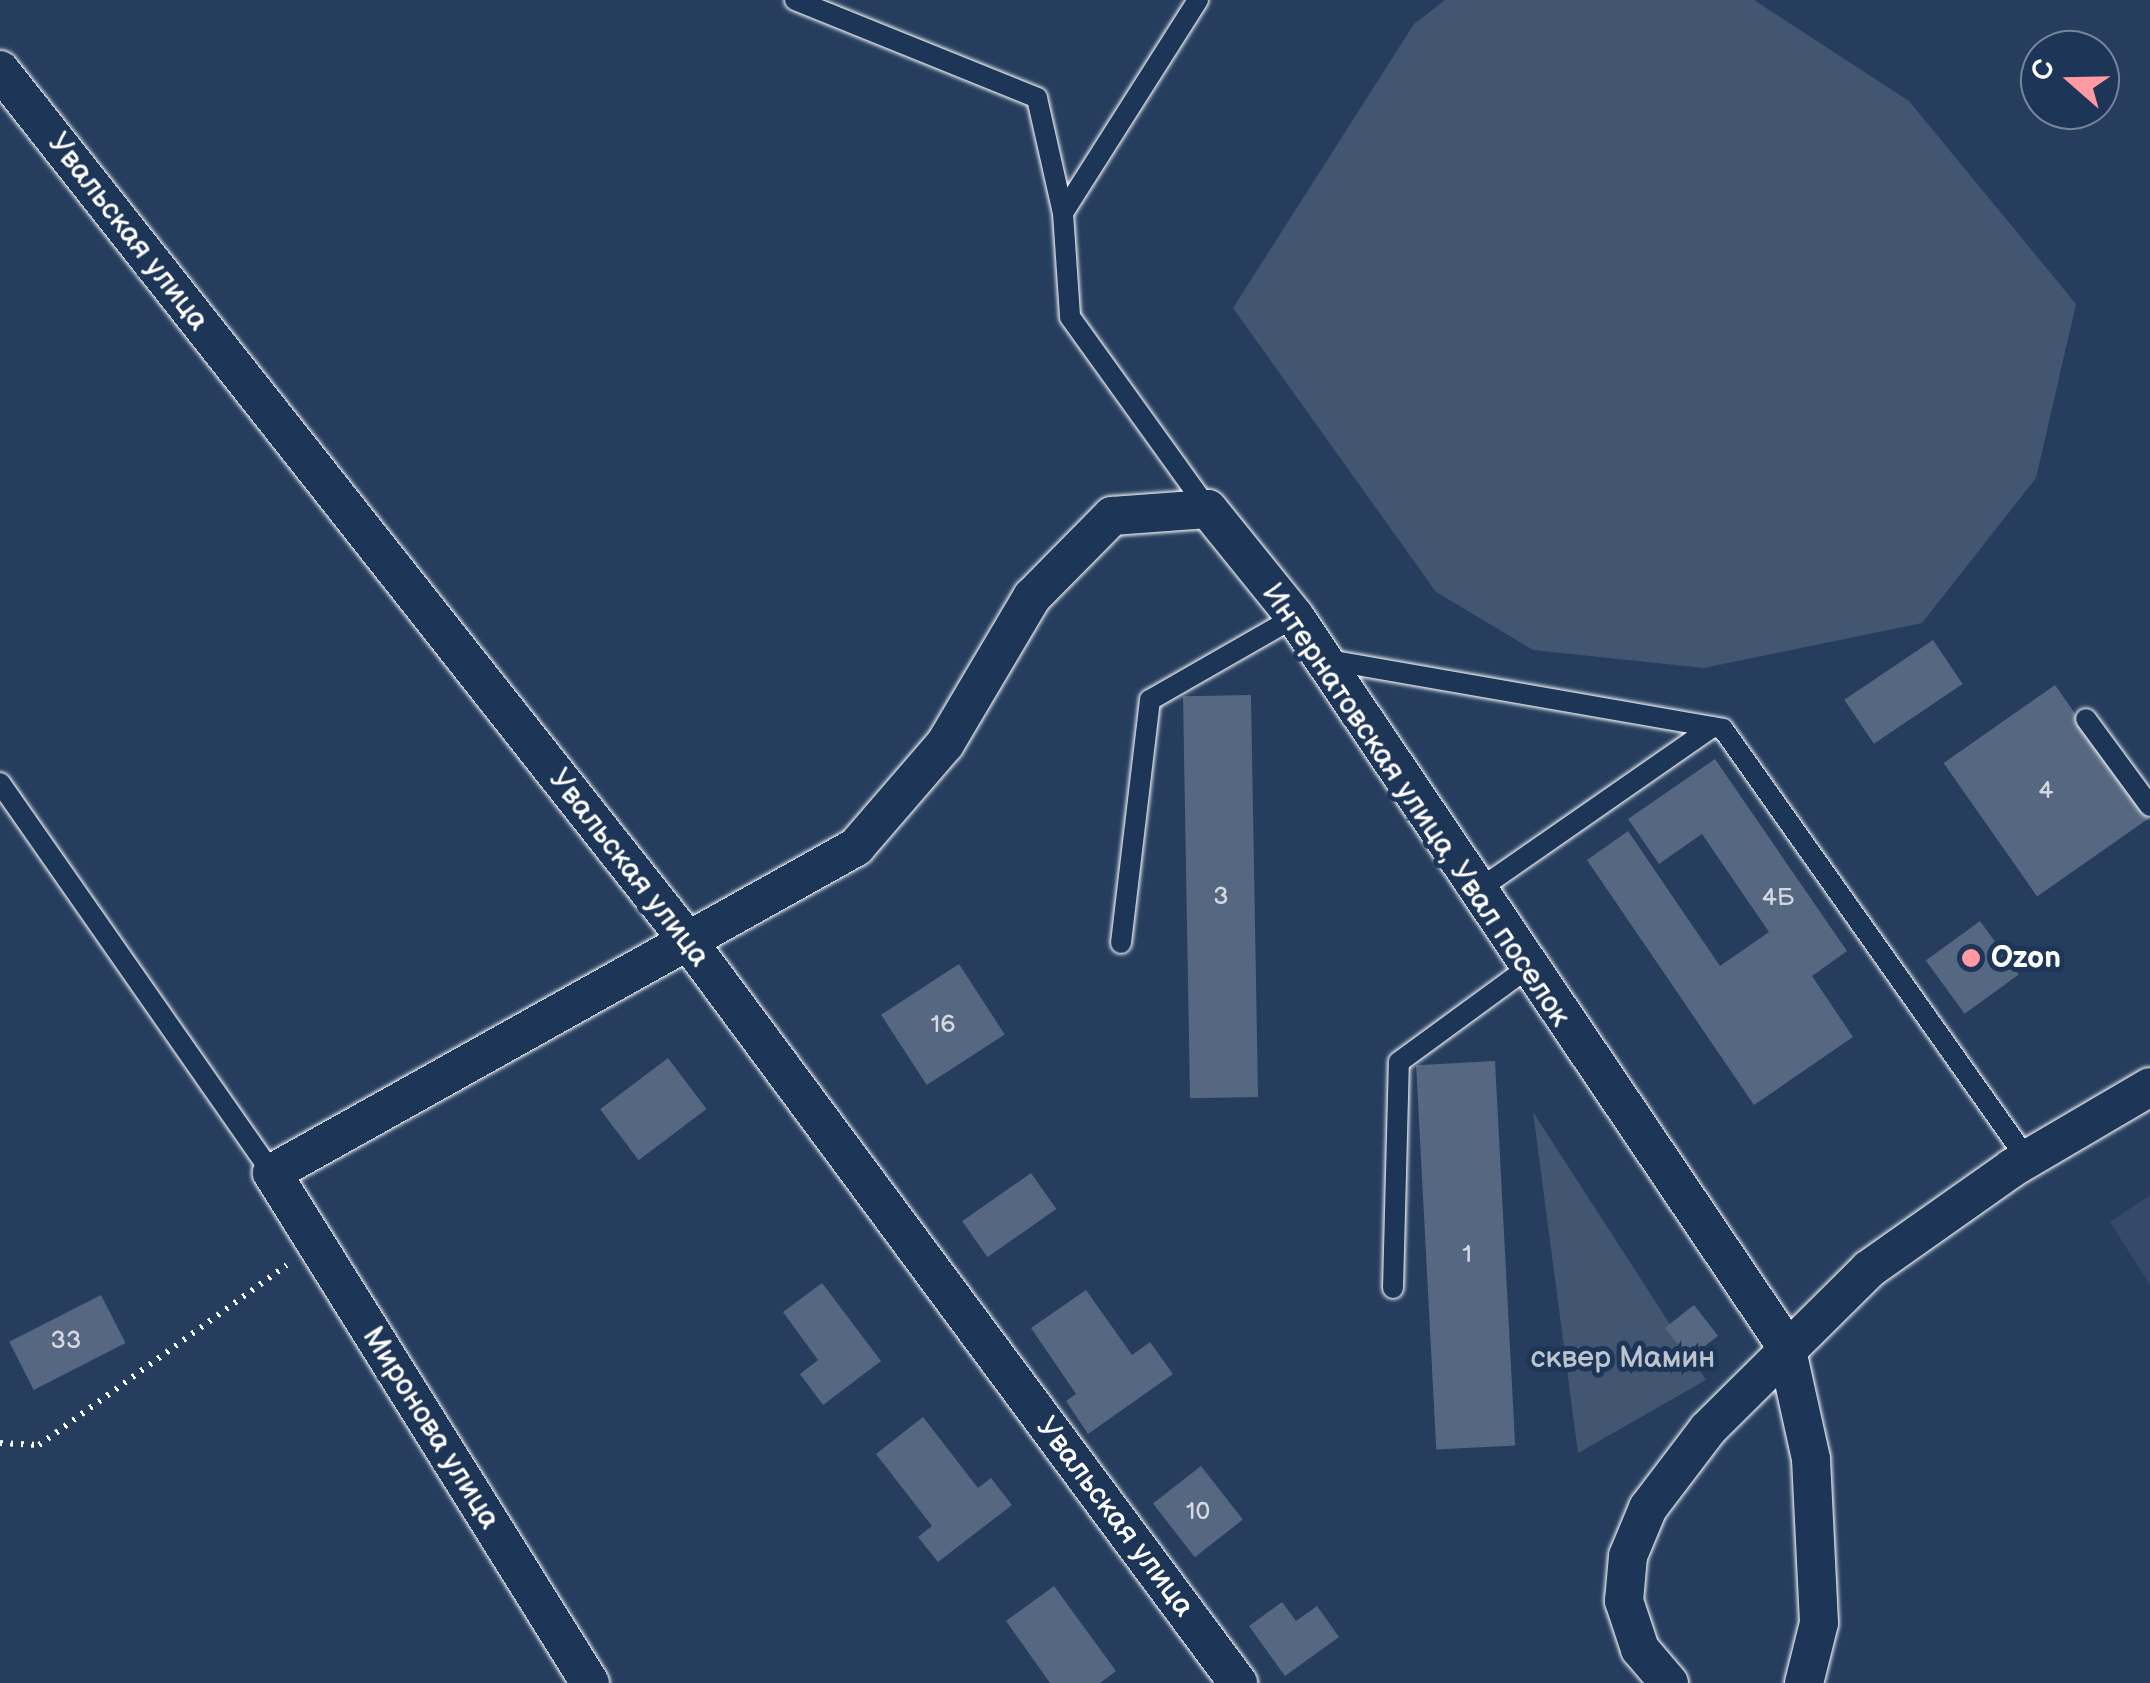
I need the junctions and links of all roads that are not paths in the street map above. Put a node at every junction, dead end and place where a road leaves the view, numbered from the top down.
1 (795, 0) edge
2 (1198, 0) edge
3 (0, 70) edge
4 (1063, 213) junction
5 (1208, 509) junction
6 (1295, 617) junction
7 (1323, 659) junction
8 (2086, 719) dead end
9 (1712, 726) junction
10 (0, 783) edge
11 (2150, 806) edge
12 (1476, 892) junction
13 (688, 942) junction
14 (1121, 944) dead end
15 (1526, 969) junction
16 (2150, 1087) edge
17 (2027, 1159) junction
18 (272, 1172) junction
19 (1393, 1288) dead end
20 (1786, 1346) junction
21 (1801, 1678) edge
22 (590, 1683) edge
23 (1238, 1683) edge
24 (1669, 1683) edge

1 - 4 lane, Интернатовская улица, Увал поселок
2 - 4 lane
3 - 13 street, Увальская улица
4 - 5 lane, Интернатовская улица, Увал поселок
5 - 6 street, Интернатовская улица, Увал поселок
5 - 13 street
6 - 7 street, Интернатовская улица, Увал поселок
6 - 14 lane
7 - 9 lane
7 - 12 street, Интернатовская улица, Увал поселок
8 - 11 lane
9 - 12 lane
9 - 17 lane
10 - 18 lane
12 - 15 street, Интернатовская улица, Увал поселок
13 - 18 street
13 - 23 street, Увальская улица
15 - 19 lane
15 - 20 street, Интернатовская улица, Увал поселок
16 - 17 street
17 - 20 street
18 - 22 street, Миронова улица
20 - 21 street
20 - 24 street

